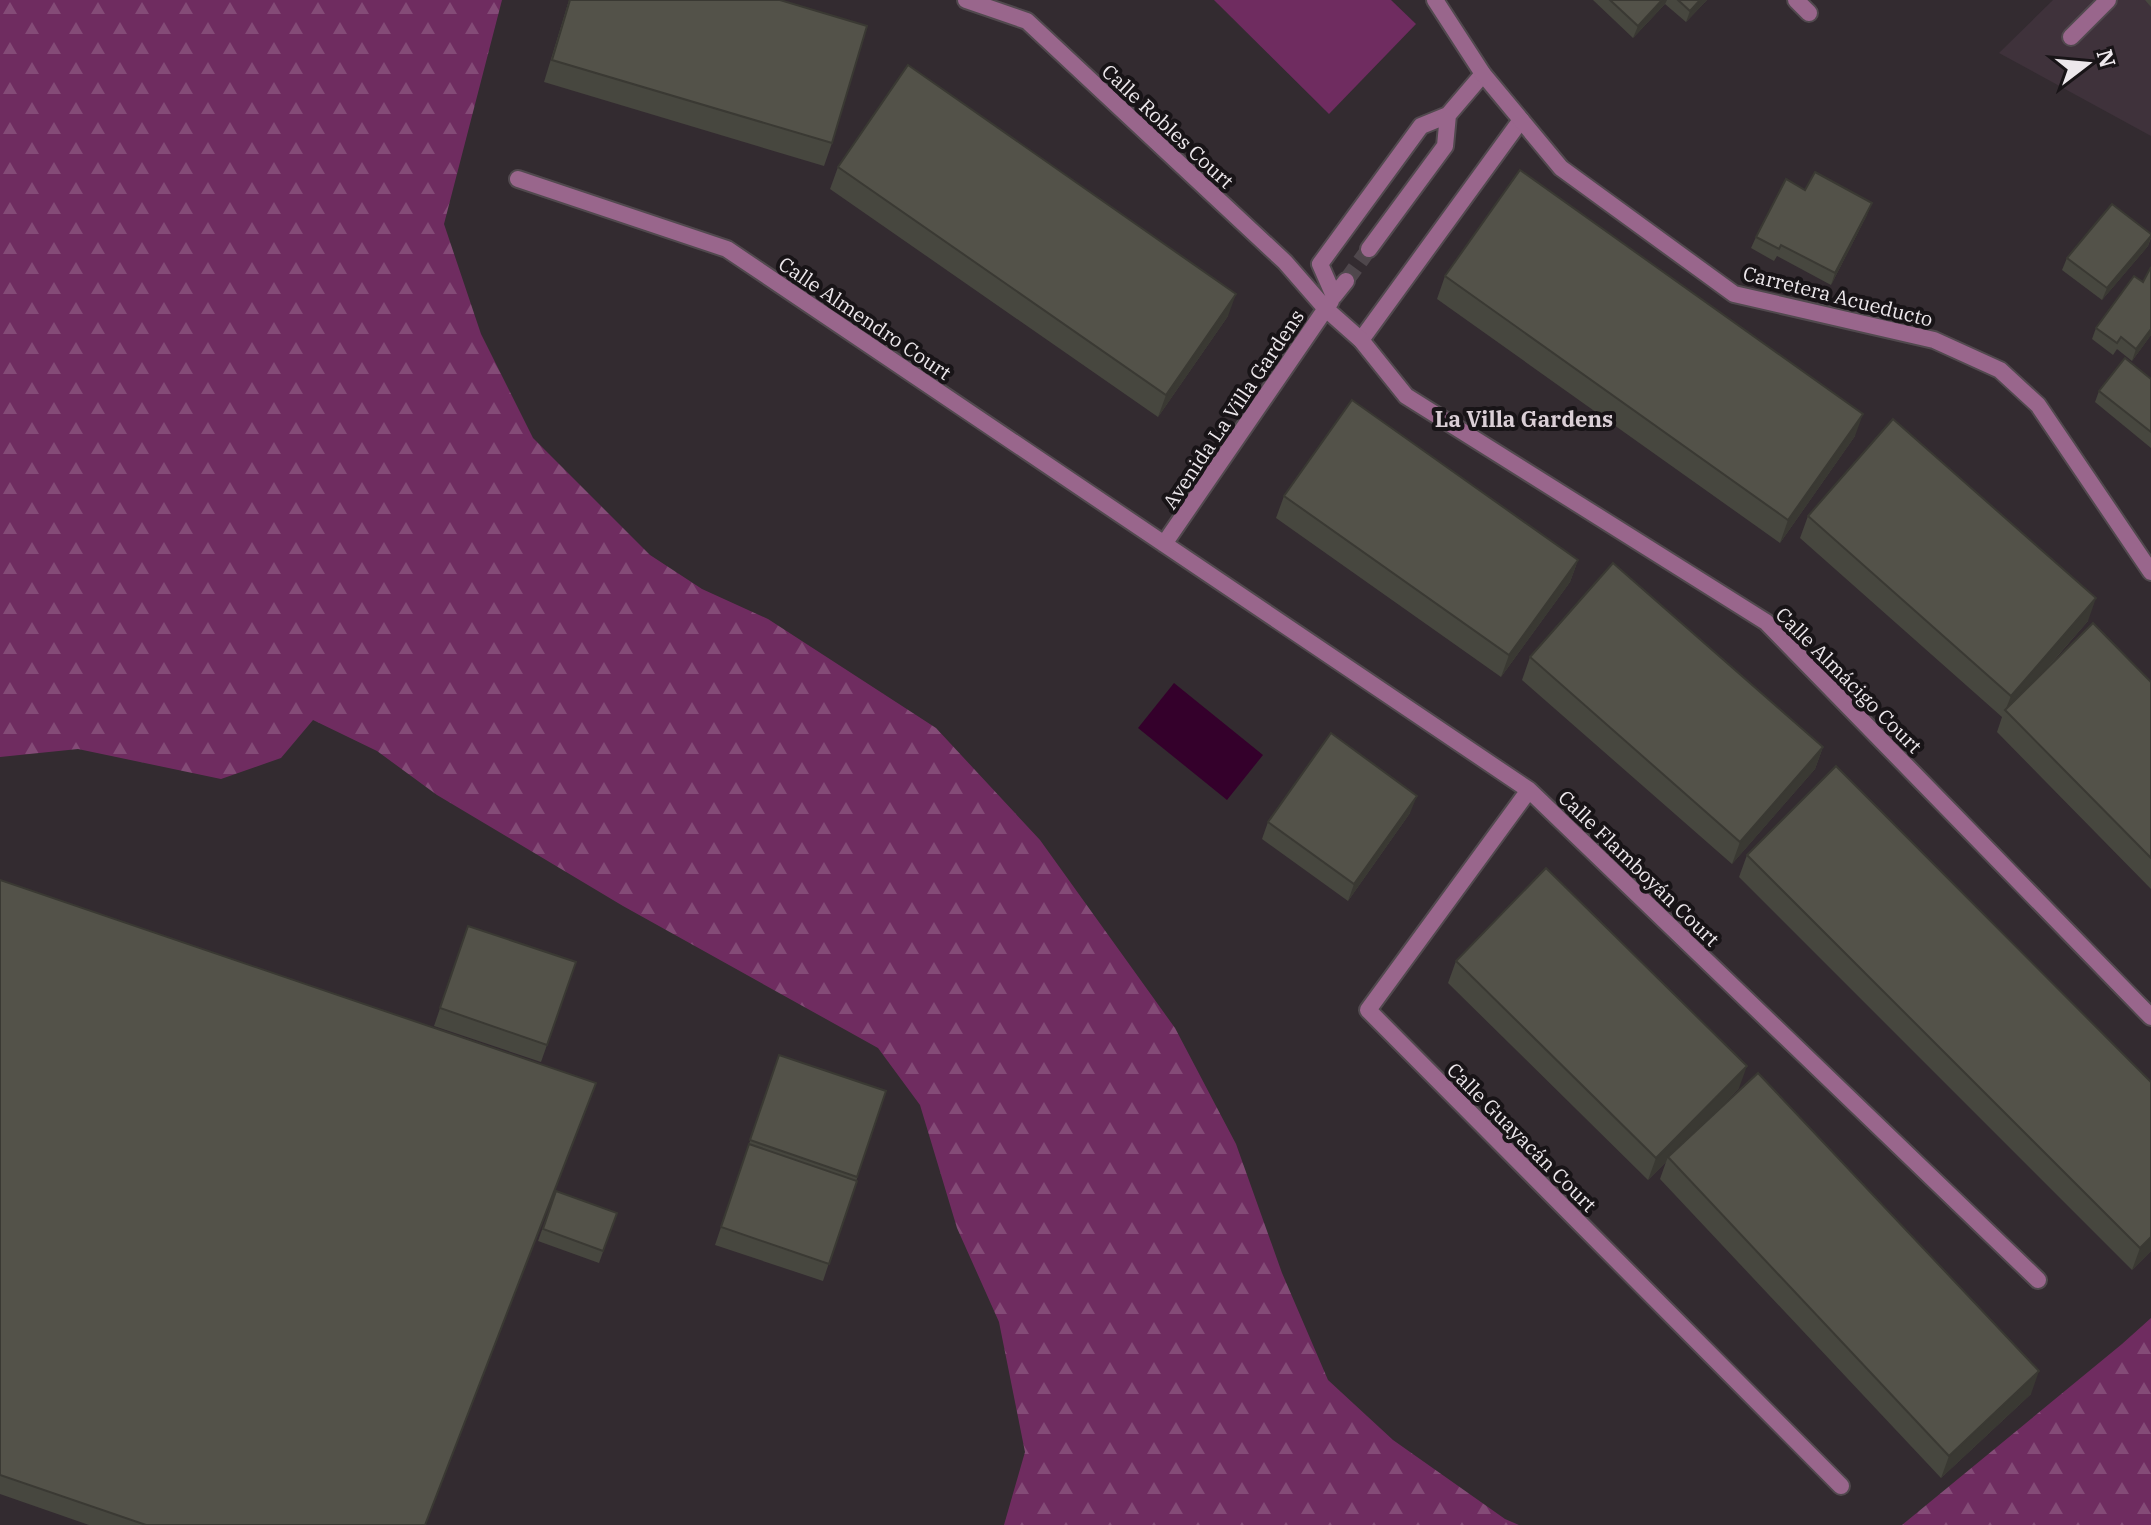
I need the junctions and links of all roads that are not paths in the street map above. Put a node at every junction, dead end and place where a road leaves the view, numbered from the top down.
1 (966, 0) edge
2 (1435, 0) edge
3 (1796, 0) edge
4 (2108, 0) edge
5 (1809, 13) dead end
6 (2071, 37) dead end
7 (1483, 74) junction
8 (1448, 115) junction
9 (1521, 120) junction
10 (518, 179) dead end
11 (1369, 249) tunnel mouth
12 (1346, 281) tunnel mouth
13 (1330, 302) junction
14 (1361, 340) junction
15 (1164, 544) junction
16 (2151, 572) edge
17 (1529, 790) junction
18 (2151, 1017) edge
19 (2038, 1280) dead end
20 (1841, 1486) dead end

1 - 13 street, Calle Robles Court
2 - 7 street, Carretera Acueducto
3 - 5 street
4 - 6 street
7 - 8 street
7 - 9 street, Carretera Acueducto
8 - 11 street
8 - 13 street
9 - 14 street
9 - 16 street, Carretera Acueducto
10 - 15 street, Calle Almendro Court
12 - 13 street, Avenida La Villa Gardens
13 - 14 street, Calle Almácigo Court
13 - 15 street, Avenida La Villa Gardens
14 - 18 street, Calle Almácigo Court
15 - 17 street, Calle Flamboyán Court
17 - 19 street, Calle Flamboyán Court
17 - 20 street, Calle Guayacán Court

